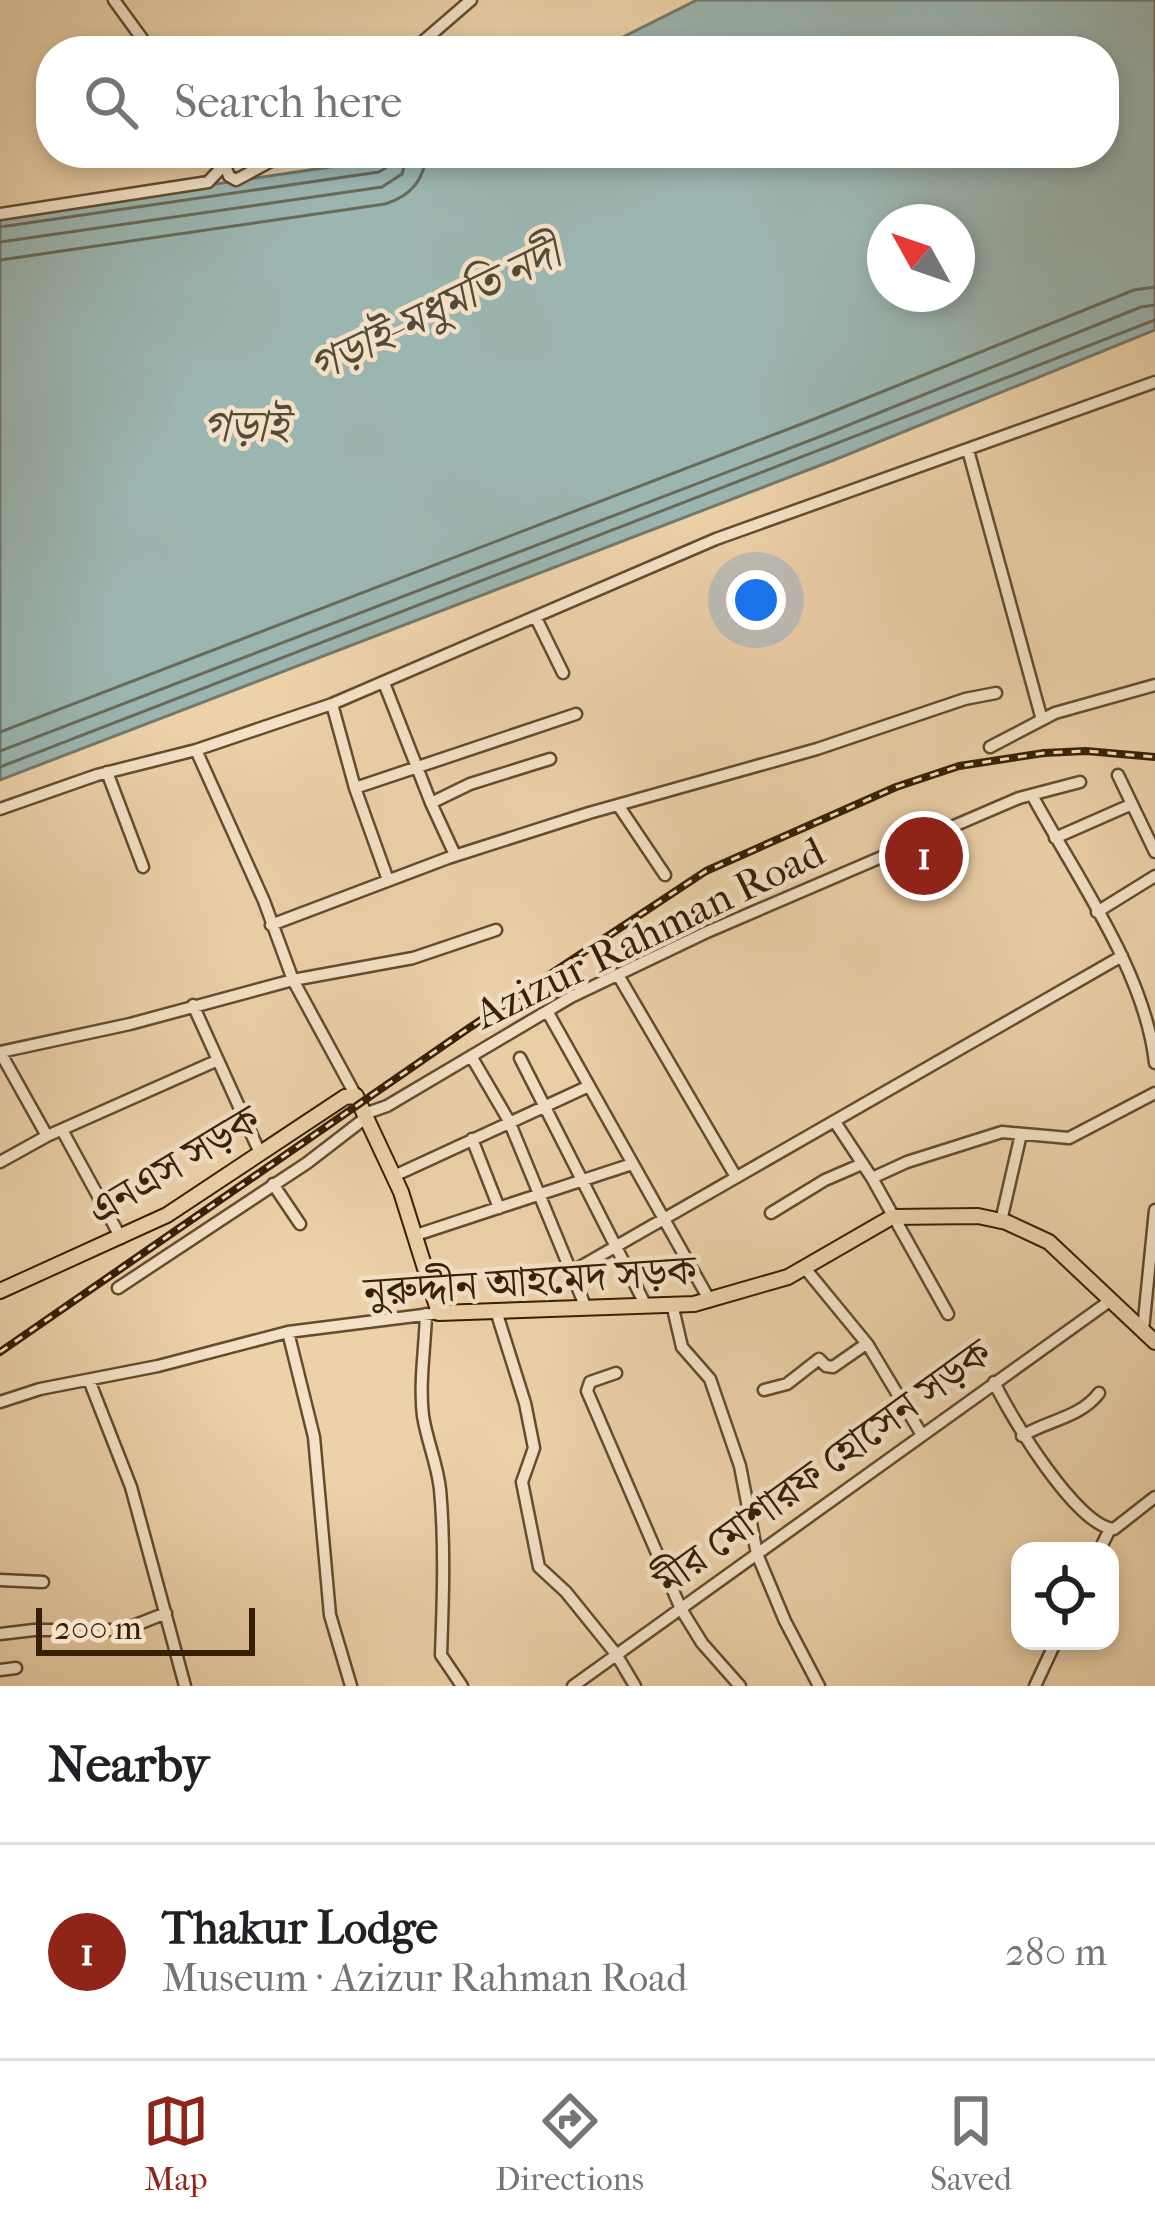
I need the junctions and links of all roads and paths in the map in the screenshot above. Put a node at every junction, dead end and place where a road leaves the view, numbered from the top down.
1 (113, 0) edge
2 (470, 0) edge
3 (141, 36) edge
4 (429, 36) edge
5 (216, 168) edge
6 (226, 168) edge
7 (260, 168) edge
8 (0, 214) edge
9 (1155, 382) edge
10 (968, 450) junction
11 (536, 618) junction
12 (563, 673) dead end
13 (385, 682) junction
14 (1155, 685) edge
15 (996, 693) dead end
16 (332, 704) junction
17 (576, 714) dead end
18 (1042, 720) junction
19 (990, 748) dead end
20 (196, 751) junction
21 (550, 759) dead end
22 (418, 765) junction
23 (107, 772) junction
24 (1118, 775) dead end
25 (1081, 782) dead end
26 (355, 788) junction
27 (1032, 795) junction
28 (430, 803) junction
29 (618, 805) junction
30 (1130, 805) junction
31 (0, 809) edge
32 (1055, 838) junction
33 (1155, 852) edge
34 (455, 855) junction
35 (143, 867) dead end
36 (665, 875) dead end
37 (1155, 876) edge
38 (388, 880) junction
39 (1096, 912) junction
40 (271, 925) junction
41 (496, 930) dead end
42 (1122, 956) junction
43 (618, 975) junction
44 (293, 980) junction
45 (193, 1005) junction
46 (548, 1011) junction
47 (0, 1052) edge
48 (471, 1056) junction
49 (520, 1058) dead end
50 (216, 1061) junction
51 (1155, 1064) edge
52 (589, 1086) junction
53 (1155, 1093) edge
54 (356, 1096) junction
55 (544, 1105) junction
56 (368, 1115) junction
57 (509, 1121) junction
58 (835, 1122) junction
59 (62, 1130) junction
60 (1021, 1134) junction
61 (47, 1136) junction
62 (472, 1138) junction
63 (260, 1153) junction
64 (0, 1162) edge
65 (632, 1164) junction
66 (862, 1164) junction
67 (394, 1176) junction
68 (736, 1178) junction
69 (872, 1178) junction
70 (582, 1180) junction
71 (274, 1184) junction
72 (540, 1195) junction
73 (499, 1208) junction
74 (1155, 1210) edge
75 (771, 1213) dead end
76 (892, 1217) junction
77 (663, 1219) junction
78 (1001, 1221) junction
79 (300, 1223) dead end
80 (416, 1235) junction
81 (121, 1238) junction
82 (616, 1246) junction
83 (804, 1267) junction
84 (573, 1271) junction
85 (3, 1285) edge
86 (118, 1288) dead end
87 (1111, 1300) junction
88 (710, 1301) junction
89 (672, 1304) junction
90 (646, 1306) junction
91 (586, 1308) junction
92 (496, 1311) junction
93 (432, 1314) junction
94 (948, 1314) dead end
95 (1143, 1330) junction
96 (288, 1332) junction
97 (1155, 1342) edge
98 (866, 1344) junction
99 (616, 1373) dead end
100 (89, 1380) junction
101 (994, 1382) junction
102 (764, 1390) dead end
103 (1099, 1393) dead end
104 (0, 1402) edge
105 (922, 1435) junction
106 (1022, 1436) junction
107 (1155, 1496) edge
108 (1109, 1531) junction
109 (1104, 1542) edge
110 (758, 1554) junction
111 (0, 1580) edge
112 (43, 1582) dead end
113 (681, 1609) junction
114 (166, 1613) junction
115 (0, 1634) edge
116 (1051, 1650) edge
117 (616, 1654) junction
118 (16, 1668) dead end
119 (0, 1670) edge
120 (185, 1686) edge
121 (351, 1686) edge
122 (462, 1686) edge
123 (573, 1686) edge
124 (635, 1686) edge
125 (740, 1686) edge
126 (819, 1686) edge
127 (1035, 1686) edge

1 - 3 street
2 - 4 street
5 - 8 street
6 - 7 street
9 - 10 street
10 - 11 street
10 - 18 street
11 - 12 street
11 - 13 street
13 - 16 street
13 - 22 street
14 - 18 street
15 - 29 street
16 - 20 street
16 - 26 street
17 - 22 street
18 - 19 street
20 - 23 street
20 - 40 street
21 - 28 street
22 - 26 street
22 - 28 street
23 - 31 street
23 - 35 street
24 - 30 street
25 - 27 street, Azizur Rahman Road
26 - 38 street
27 - 32 street
27 - 43 street, Azizur Rahman Road
28 - 34 street
29 - 34 street
29 - 36 street
30 - 32 street
30 - 33 street
32 - 39 street
34 - 38 street
37 - 39 street
38 - 40 street
39 - 42 street
40 - 44 street
41 - 44 street
42 - 51 street
42 - 58 street
43 - 46 street, Azizur Rahman Road
43 - 68 street
44 - 45 street
44 - 54 street
45 - 47 street
45 - 50 street
46 - 48 street, Azizur Rahman Road
46 - 52 street
47 - 61 street
48 - 56 street, Azizur Rahman Road
48 - 57 street
49 - 55 street
50 - 59 street
50 - 63 street
52 - 55 street
52 - 65 street
53 - 60 street
54 - 56 main road
54 - 63 main road, এনএস সড়ক
55 - 57 street
55 - 70 street
56 - 67 main road
56 - 71 street, Azizur Rahman Road
57 - 62 street
57 - 72 street
58 - 66 street
58 - 68 street
59 - 61 street
59 - 81 street
60 - 69 street
60 - 78 street
61 - 64 street
62 - 67 street
62 - 73 street
63 - 81 main road, এনএস সড়ক
65 - 70 street
65 - 77 street
66 - 69 street
66 - 75 street
67 - 80 main road
68 - 77 street
69 - 76 street
70 - 72 street
70 - 82 street
71 - 79 street
71 - 86 street, Azizur Rahman Road
72 - 73 street
72 - 84 street
73 - 80 street
74 - 95 street
76 - 78 main road, নুরুদ্দীন আহমেদ সড়ক
76 - 83 main road, নুরুদ্দীন আহমেদ সড়ক
76 - 94 street
77 - 82 street
77 - 88 street
78 - 87 main road, নুরুদ্দীন আহমেদ সড়ক
80 - 93 main road
81 - 85 main road, এনএস সড়ক
82 - 84 street
82 - 90 street
83 - 88 main road, নুরুদ্দীন আহমেদ সড়ক
83 - 98 street
84 - 91 street
87 - 95 main road, নুরুদ্দীন আহমেদ সড়ক
87 - 101 street, মীর মোশারফ হোসেন সড়ক
88 - 89 main road, নুরুদ্দীন আহমেদ সড়ক
89 - 90 main road, নুরুদ্দীন আহমেদ সড়ক
89 - 110 street
90 - 91 main road, নুরুদ্দীন আহমেদ সড়ক
91 - 92 main road, নুরুদ্দীন আহমেদ সড়ক
92 - 93 main road, নুরুদ্দীন আহমেদ সড়ক
92 - 117 street
93 - 96 street, নুরুদ্দীন আহমেদ সড়ক
93 - 122 street
95 - 97 main road, নুরুদ্দীন আহমেদ সড়ক
96 - 100 street, নুরুদ্দীন আহমেদ সড়ক
96 - 121 street
98 - 102 street
98 - 105 street
99 - 113 street
100 - 104 street, নুরুদ্দীন আহমেদ সড়ক
100 - 114 street
101 - 105 street, মীর মোশারফ হোসেন সড়ক
101 - 106 street
103 - 106 street
105 - 110 street, মীর মোশারফ হোসেন সড়ক
106 - 108 street
107 - 108 street
108 - 109 street
110 - 113 street, মীর মোশারফ হোসেন সড়ক
110 - 126 street
111 - 112 street
113 - 117 street, মীর মোশারফ হোসেন সড়ক
113 - 125 street
114 - 115 street
114 - 120 street
116 - 127 street
117 - 123 street, মীর মোশারফ হোসেন সড়ক
117 - 124 street
118 - 119 street

